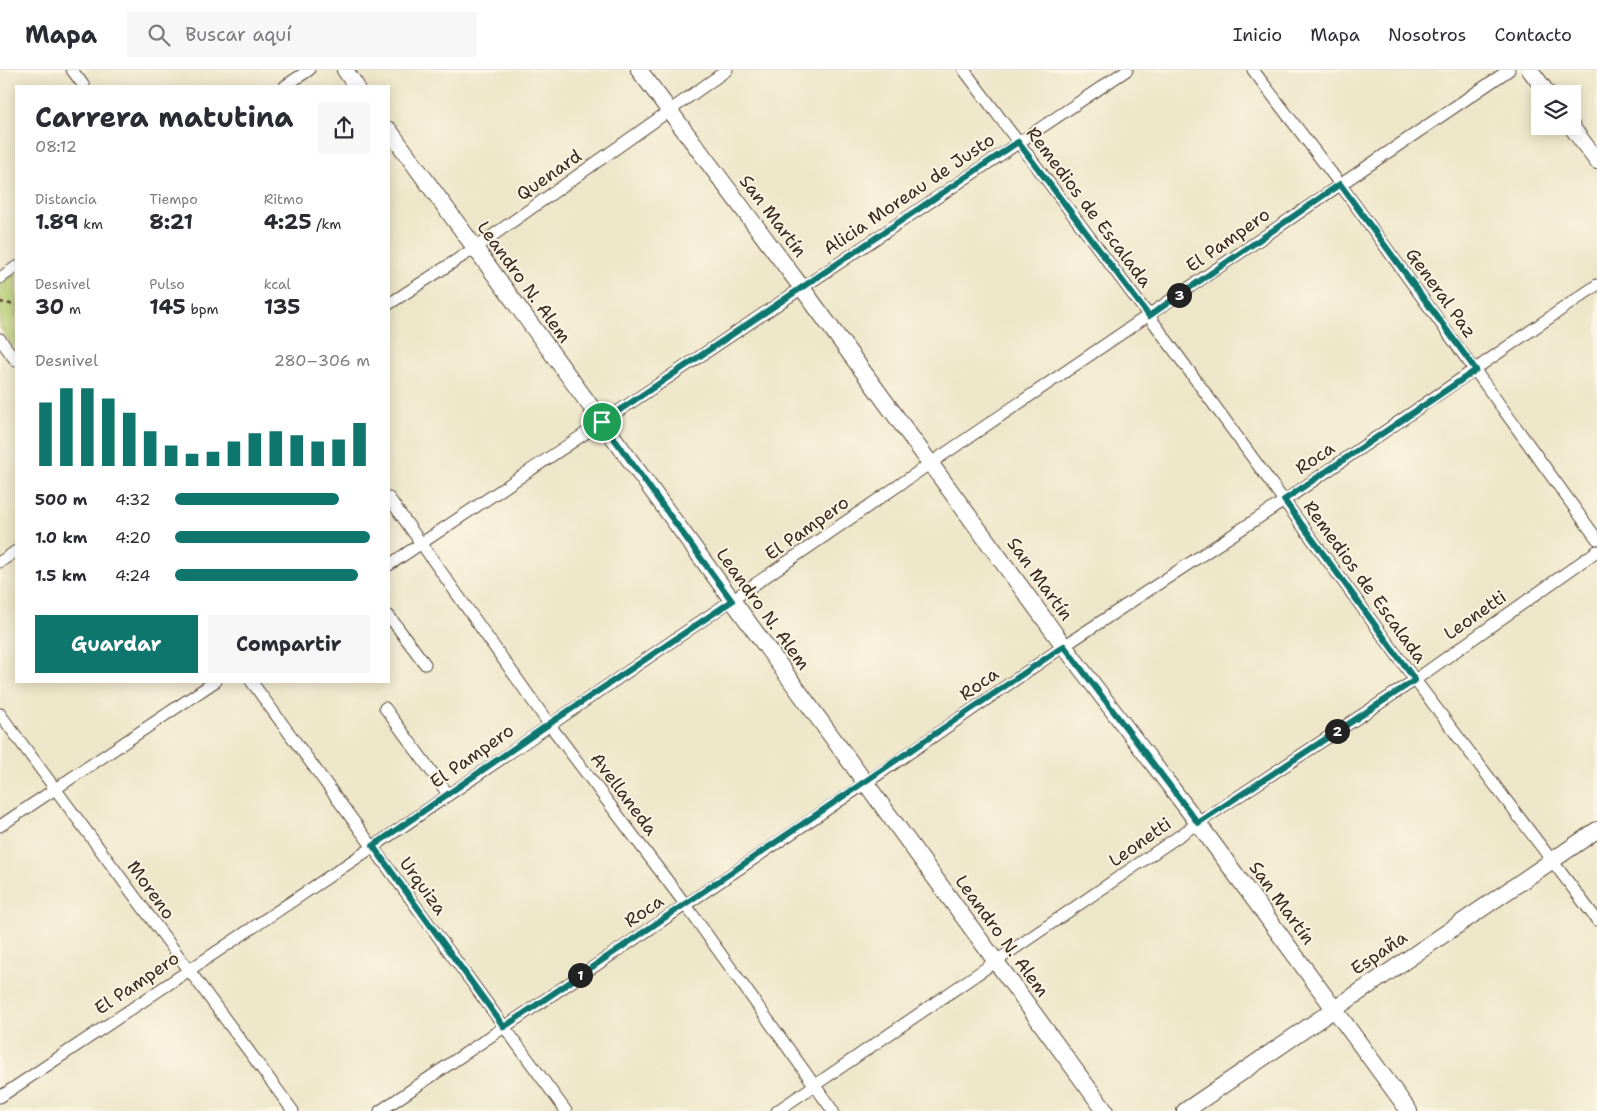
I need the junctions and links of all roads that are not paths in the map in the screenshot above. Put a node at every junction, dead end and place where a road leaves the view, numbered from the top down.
1 (73, 70) edge
2 (309, 70) edge
3 (345, 70) edge
4 (639, 70) edge
5 (727, 70) edge
6 (964, 70) edge
7 (1127, 70) edge
8 (1253, 70) edge
9 (1509, 70) edge
10 (1530, 70) edge
11 (83, 85) edge
12 (286, 85) edge
13 (355, 85) edge
14 (1541, 85) edge
15 (669, 111) junction
16 (390, 131) edge
17 (1578, 135) edge
18 (1018, 142) junction
19 (1597, 161) edge
20 (1340, 184) junction
21 (475, 248) junction
22 (15, 268) edge
23 (0, 278) edge
24 (1597, 285) edge
25 (802, 288) junction
26 (390, 303) edge
27 (1149, 316) junction
28 (0, 339) edge
29 (15, 360) edge
30 (1476, 370) junction
31 (602, 422) junction
32 (930, 463) junction
33 (390, 499) edge
34 (1284, 500) junction
35 (1597, 539) edge
36 (422, 543) junction
37 (1597, 551) edge
38 (15, 552) edge
39 (0, 562) edge
40 (390, 564) edge
41 (732, 601) junction
42 (390, 617) edge
43 (1064, 646) junction
44 (425, 664) dead end
45 (1415, 680) junction
46 (213, 683) edge
47 (253, 683) edge
48 (385, 708) dead end
49 (0, 714) edge
50 (549, 724) junction
51 (866, 783) junction
52 (55, 788) junction
53 (448, 794) junction
54 (1198, 823) junction
55 (0, 826) edge
56 (1597, 830) edge
57 (373, 846) junction
58 (1552, 861) junction
59 (685, 904) junction
60 (1597, 920) edge
61 (996, 962) junction
62 (188, 969) junction
63 (1334, 1008) junction
64 (504, 1027) junction
65 (814, 1085) junction
66 (0, 1097) edge
67 (293, 1111) edge
68 (380, 1111) edge
69 (566, 1111) edge
70 (777, 1111) edge
71 (833, 1111) edge
72 (1105, 1111) edge
73 (1185, 1111) edge
74 (1409, 1111) edge

1 - 11 street
2 - 12 street
3 - 13 main road
4 - 15 main road, San Martín
5 - 15 street, Quenard
6 - 18 street, Remedios de Escalada
7 - 18 street, Alicia Moreau de Justo
8 - 20 street, General Paz
9 - 20 street, El Pampero
10 - 14 main road
15 - 21 street, Quenard
15 - 25 main road, San Martín
16 - 21 main road, Leandro N. Alem
17 - 19 main road
18 - 25 street, Alicia Moreau de Justo
18 - 27 street, Remedios de Escalada
20 - 27 street, El Pampero
20 - 30 street, General Paz
21 - 26 street, Quenard
21 - 31 main road, Leandro N. Alem
22 - 23 street
24 - 30 street, Roca
25 - 31 street, Alicia Moreau de Justo
25 - 32 main road, San Martín
27 - 32 street, El Pampero
27 - 34 street, Remedios de Escalada
28 - 29 street
30 - 34 street, Roca
30 - 35 street, General Paz
31 - 36 street, Alicia Moreau de Justo
31 - 41 main road, Leandro N. Alem
32 - 41 street, El Pampero
32 - 43 main road, San Martín
33 - 36 street, Avellaneda
34 - 43 street, Roca
34 - 45 street, Remedios de Escalada
36 - 40 street, Alicia Moreau de Justo
36 - 50 street, Avellaneda
37 - 45 street, Leonetti
38 - 39 street
41 - 50 street, El Pampero
41 - 51 main road, Leandro N. Alem
42 - 44 street
43 - 51 street, Roca
43 - 54 main road, San Martín
45 - 54 street, Leonetti
45 - 58 street, Remedios de Escalada
46 - 52 street
47 - 57 street, Urquiza
48 - 53 street
49 - 52 street, Moreno
50 - 53 street, El Pampero
50 - 59 street, Avellaneda
51 - 59 street, Roca
51 - 61 main road, Leandro N. Alem
52 - 55 street
52 - 62 street, Moreno
53 - 57 street, El Pampero
54 - 61 street, Leonetti
54 - 63 main road, San Martín
56 - 58 main road, España
57 - 62 street, El Pampero
57 - 64 street, Urquiza
58 - 60 street, Remedios de Escalada
58 - 63 main road, España
59 - 64 street, Roca
59 - 65 street, Avellaneda
61 - 65 street, Leonetti
61 - 72 main road, Leandro N. Alem
62 - 66 street, El Pampero
62 - 67 street, Moreno
63 - 73 main road, España
63 - 74 main road, San Martín
64 - 68 street, Roca
64 - 69 street, Urquiza
65 - 70 street, Leonetti
65 - 71 street, Avellaneda

